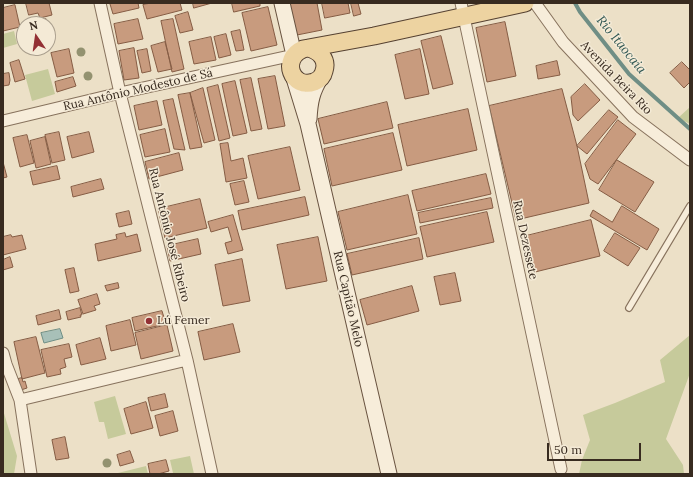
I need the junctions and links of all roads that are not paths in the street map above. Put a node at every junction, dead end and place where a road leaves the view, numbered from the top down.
1 (100, 3) edge
2 (282, 3) edge
3 (525, 3) edge
4 (535, 3) edge
5 (462, 10) edge
6 (374, 36) junction
7 (297, 62) junction
8 (323, 74) junction
9 (120, 93) junction
10 (3, 121) edge
11 (308, 124) junction
12 (690, 160) edge
13 (690, 206) edge
14 (629, 308) dead end
15 (3, 353) edge
16 (187, 360) junction
17 (20, 400) junction
18 (561, 469) dead end
19 (32, 474) edge
20 (212, 474) edge
21 (389, 474) edge

1 - 9 street, Rua Antônio José Ribeiro
2 - 7 main road
3 - 5 main road, Rua Antônio Modesto de Sá
4 - 12 street, Avenida Beira Rio
5 - 6 main road, Rua Antônio Modesto de Sá
5 - 18 street, Rua Dezessete
6 - 7 main road, Rua Antônio Modesto de Sá
6 - 8 main road, Rua Antônio Modesto de Sá
7 - 8 main road
7 - 8 main road
7 - 9 street, Rua Antônio Modesto de Sá
7 - 11 main road, Rua Capitão Melo
8 - 11 main road, Rua Capitão Melo
9 - 10 street, Rua Antônio Modesto de Sá
9 - 16 street, Rua Antônio José Ribeiro
11 - 21 main road, Rua Capitão Melo
13 - 14 lane
15 - 17 street
16 - 17 street
16 - 20 street, Rua Antônio José Ribeiro
17 - 19 street

